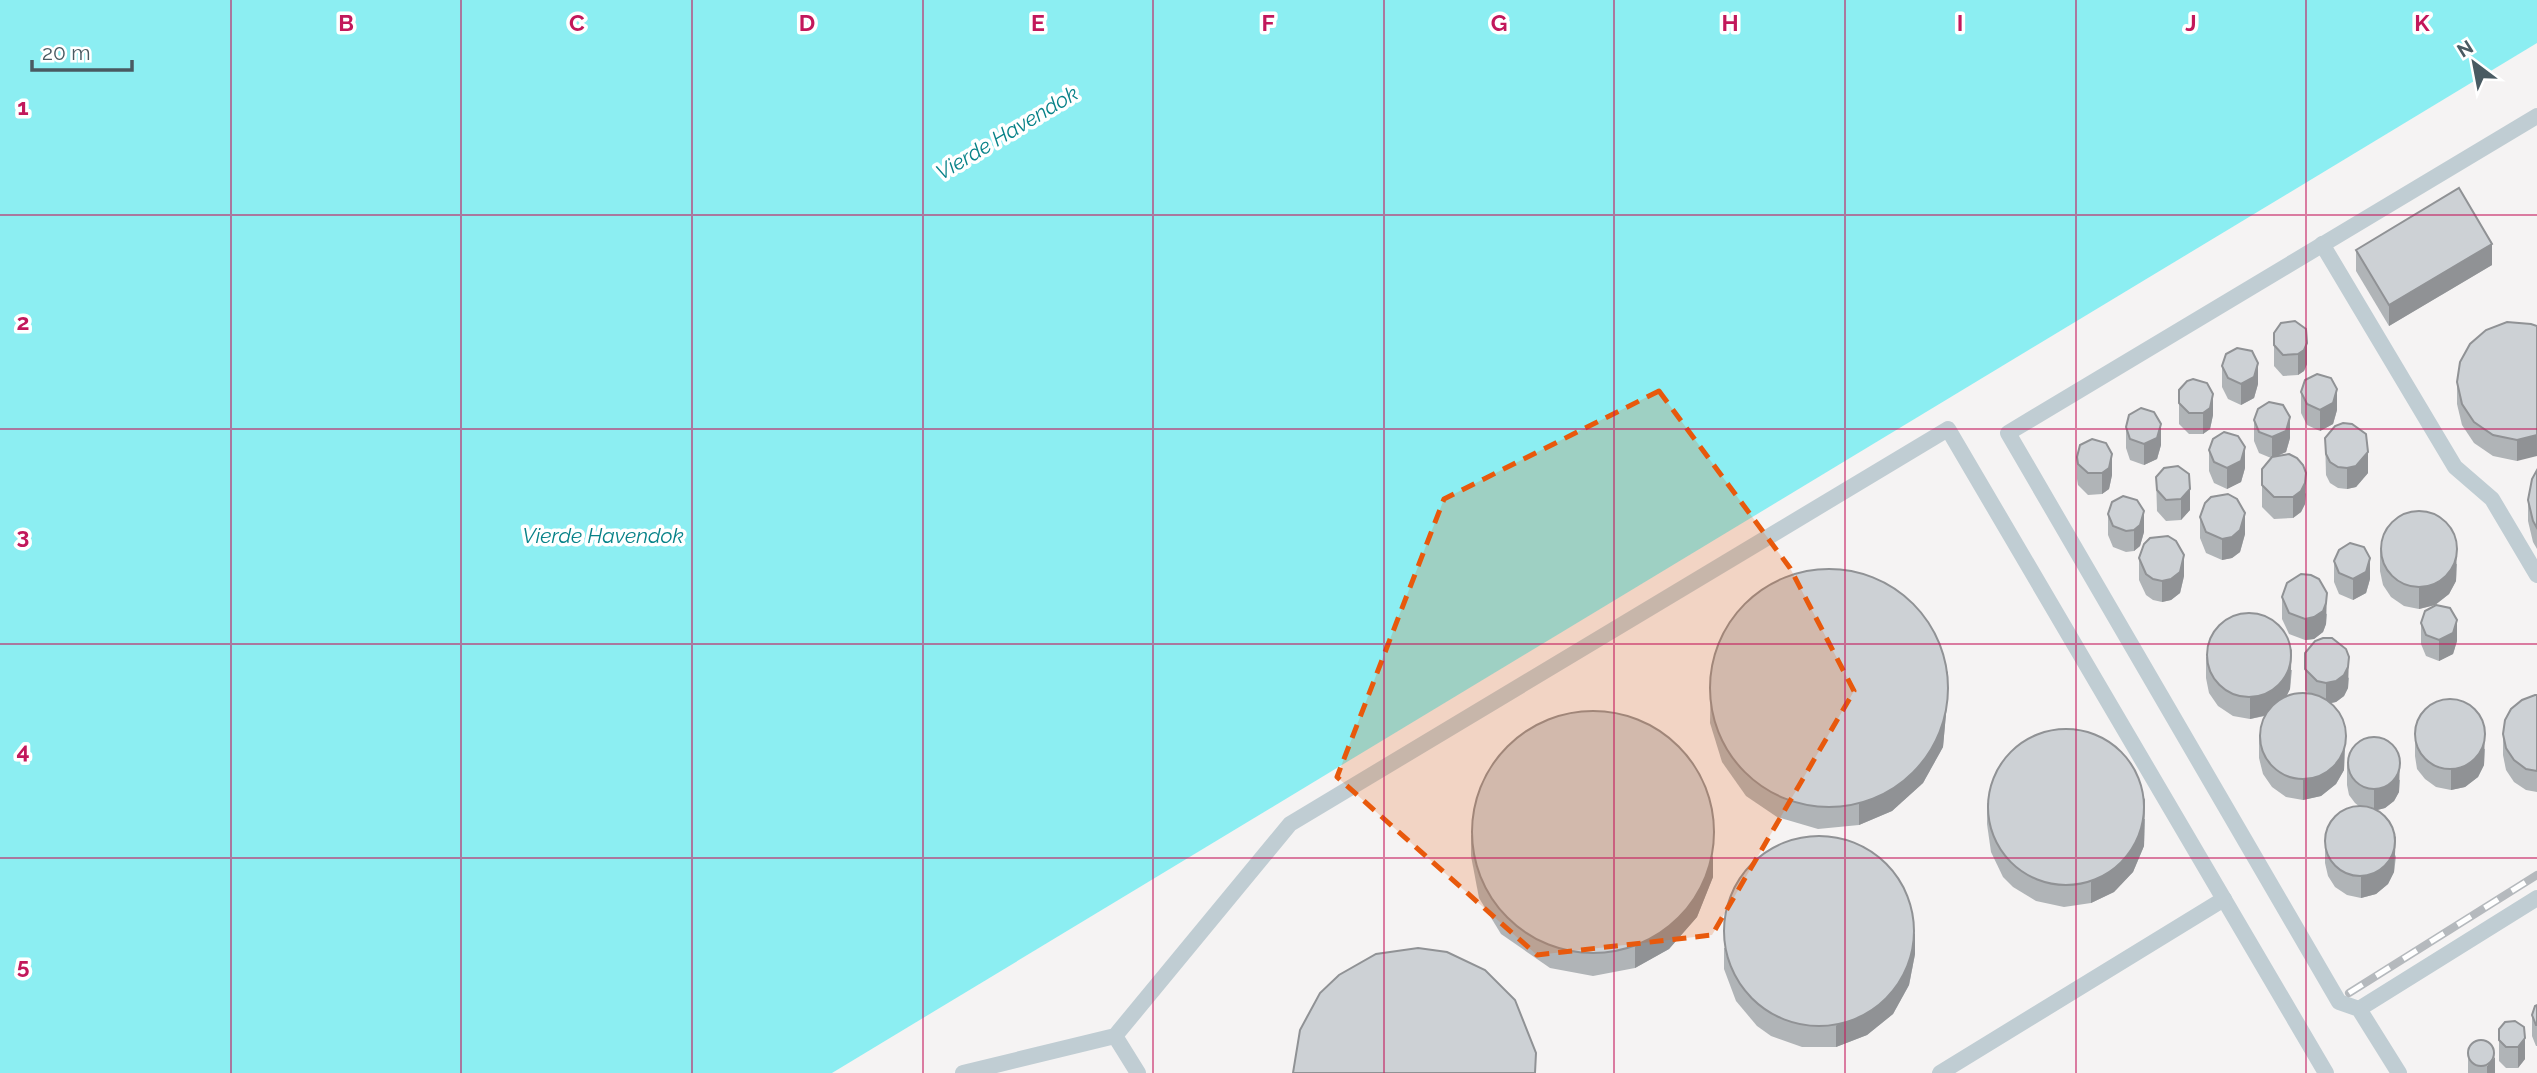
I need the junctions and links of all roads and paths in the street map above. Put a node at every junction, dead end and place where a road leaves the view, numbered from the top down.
1 (2537, 116) edge
2 (2322, 244) junction
3 (2537, 575) edge
4 (2537, 898) edge
5 (2224, 899) junction
6 (2360, 1009) junction
7 (1115, 1036) junction
8 (963, 1073) edge
9 (1138, 1073) edge
10 (1940, 1073) edge
11 (2326, 1073) edge
12 (2399, 1073) edge

1 - 2 lane
2 - 3 lane
2 - 6 lane
4 - 6 lane
5 - 7 lane
5 - 10 lane
5 - 11 lane
6 - 12 lane
7 - 8 lane
7 - 9 lane

